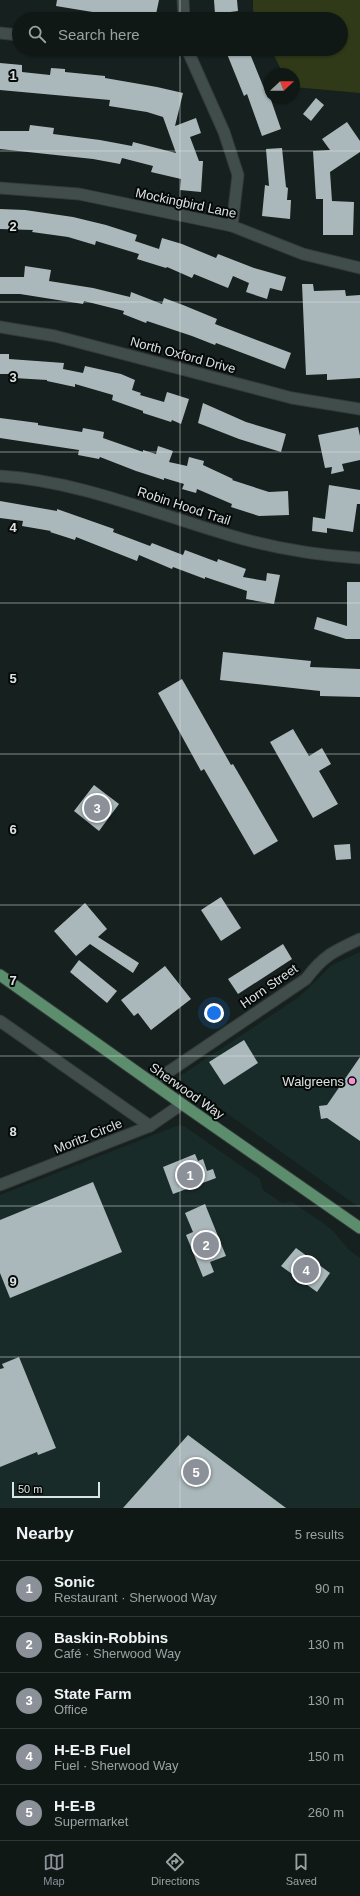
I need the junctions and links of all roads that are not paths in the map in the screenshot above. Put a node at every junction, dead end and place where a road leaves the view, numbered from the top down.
1 (183, 0) edge
2 (184, 12) edge
3 (0, 33) edge
4 (12, 34) edge
5 (190, 56) edge
6 (0, 188) edge
7 (232, 226) junction
8 (360, 268) edge
9 (0, 327) edge
10 (360, 409) edge
11 (0, 476) edge
12 (360, 558) edge
13 (360, 939) edge
14 (0, 975) edge
15 (0, 1021) edge
16 (152, 1083) junction
17 (182, 1104) junction
18 (150, 1126) junction
19 (0, 1185) edge
20 (360, 1228) edge

1 - 2 street
3 - 4 street
5 - 7 street
6 - 7 street, Mockingbird Lane
7 - 8 street, Mockingbird Lane
9 - 10 street, North Oxford Drive
11 - 12 street, Robin Hood Trail
13 - 16 street, Horn Street
14 - 16 main road, Sherwood Way
15 - 18 street
16 - 17 main road, Sherwood Way
17 - 18 street, Moritz Circle
17 - 20 main road, Sherwood Way
18 - 19 street, Moritz Circle

